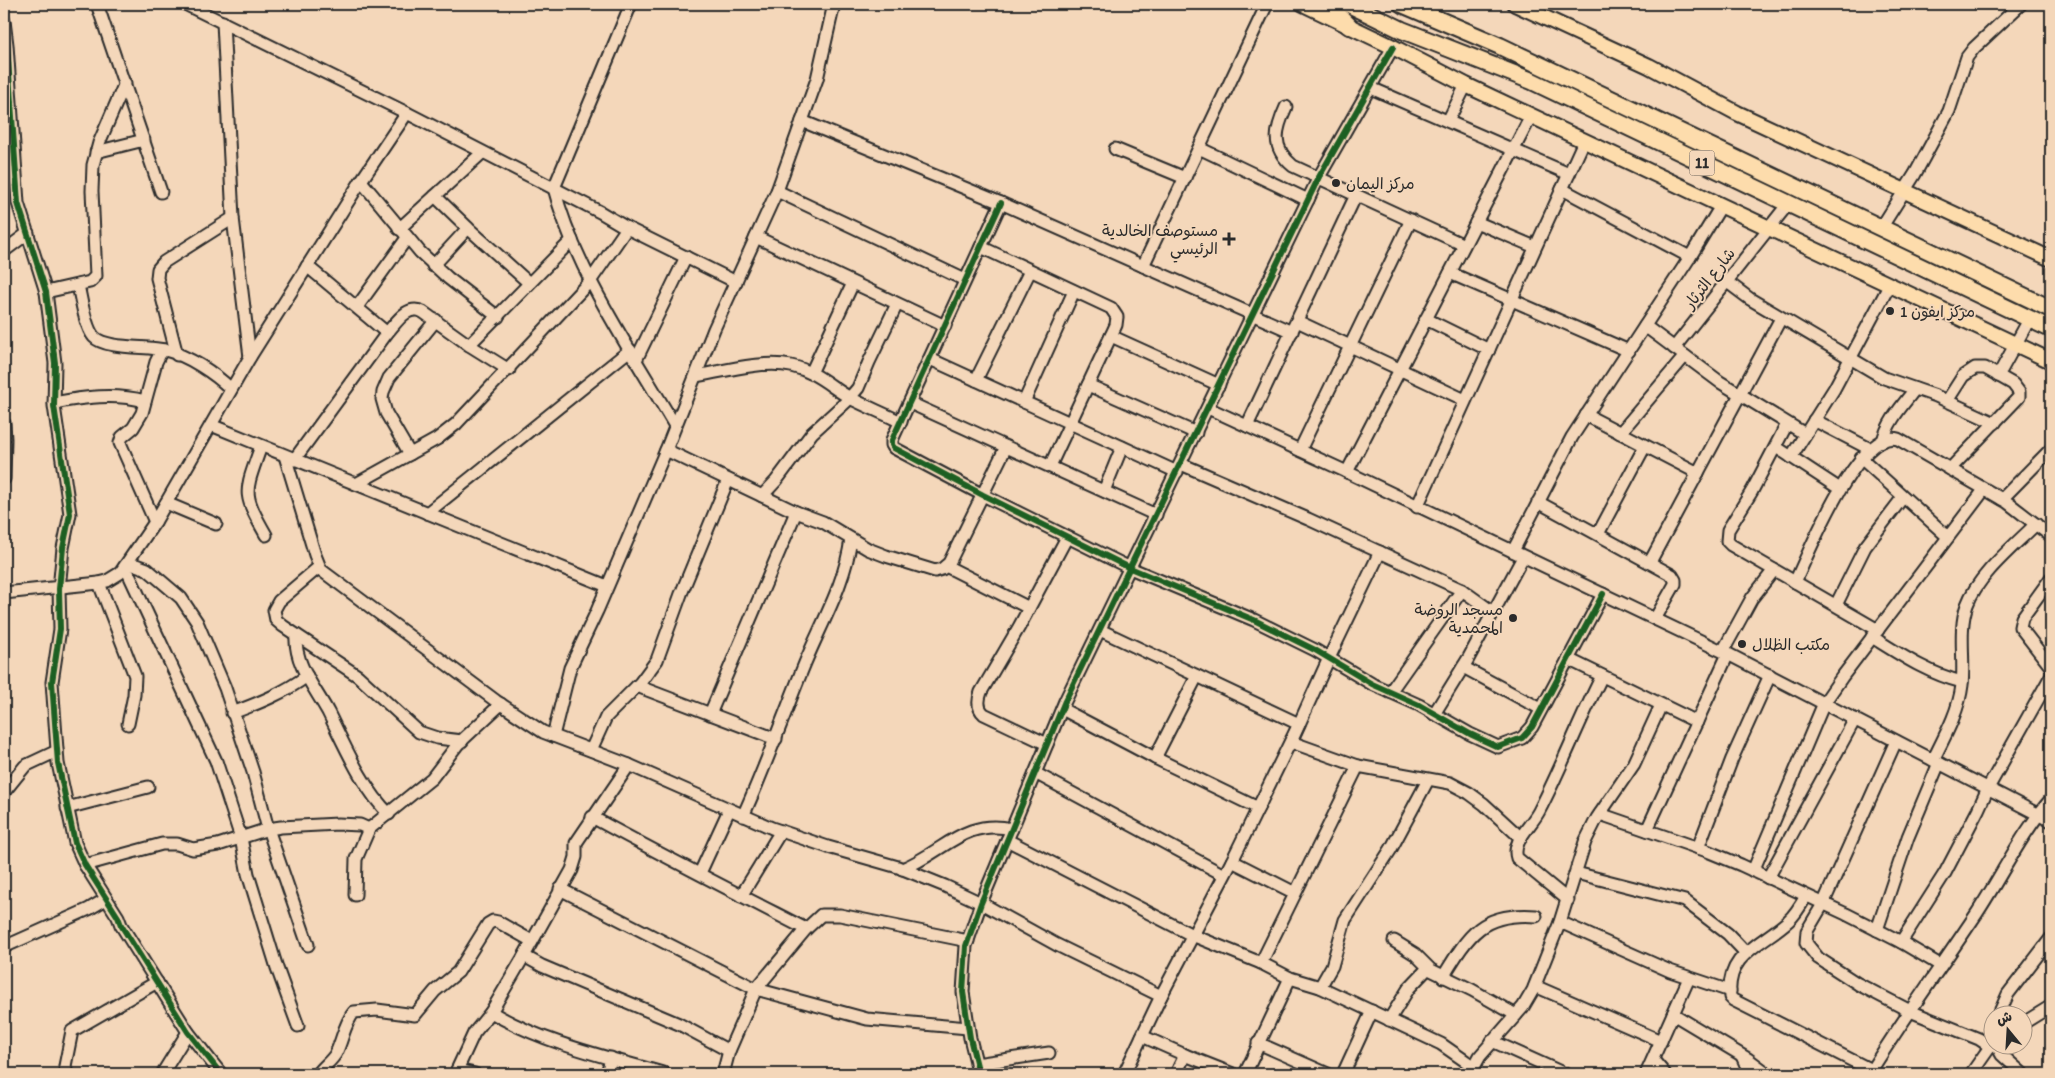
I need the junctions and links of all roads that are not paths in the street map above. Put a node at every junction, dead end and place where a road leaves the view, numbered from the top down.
1 (96, 4) edge
2 (185, 4) edge
3 (631, 4) edge
4 (834, 4) edge
5 (1267, 4) edge
6 (1303, 4) edge
7 (1327, 4) edge
8 (1349, 4) edge
9 (1514, 4) edge
10 (2021, 4) edge
11 (1408, 5) edge
12 (4, 21) edge
13 (223, 22) junction
14 (1349, 26) junction
15 (1393, 47) junction
16 (125, 83) junction
17 (1466, 85) junction
18 (1371, 88) junction
19 (1286, 107) dead end
20 (407, 113) junction
21 (1531, 116) junction
22 (802, 121) junction
23 (1448, 122) junction
24 (144, 140) junction
25 (1584, 141) junction
26 (1199, 148) junction
27 (1115, 149) dead end
28 (1513, 150) junction
29 (96, 152) junction
30 (482, 152) junction
31 (1569, 174) junction
32 (1319, 177) junction
33 (1185, 178) junction
34 (361, 181) junction
35 (554, 188) junction
36 (1562, 189) junction
37 (777, 191) junction
38 (1905, 191) junction
39 (161, 192) dead end
40 (1356, 195) junction
41 (435, 196) junction
42 (1308, 200) junction
43 (1001, 203) junction
44 (1788, 204) junction
45 (1721, 206) junction
46 (233, 218) junction
47 (1411, 220) junction
48 (1476, 222) junction
49 (468, 228) junction
50 (627, 228) junction
51 (1882, 228) junction
52 (1770, 229) junction
53 (28, 233) junction
54 (403, 233) junction
55 (756, 238) junction
56 (572, 240) junction
57 (1464, 245) junction
58 (980, 247) junction
59 (1535, 247) junction
60 (4, 251) edge
61 (1690, 256) junction
62 (686, 257) junction
63 (2051, 259) edge
64 (307, 266) junction
65 (434, 266) junction
66 (1142, 266) junction
67 (1030, 270) junction
68 (1450, 273) junction
69 (591, 280) junction
70 (966, 280) junction
71 (1726, 281) junction
72 (736, 282) junction
73 (529, 283) junction
74 (853, 283) junction
75 (78, 285) junction
76 (1889, 286) junction
77 (1074, 291) junction
78 (46, 292) junction
79 (1511, 300) junction
80 (897, 304) junction
81 (357, 307) junction
82 (2051, 309) edge
83 (1254, 314) junction
84 (498, 317) junction
85 (1426, 318) junction
86 (1781, 318) junction
87 (2030, 318) junction
88 (436, 320) junction
89 (1297, 321) junction
90 (945, 326) junction
91 (1645, 326) junction
92 (2051, 329) edge
93 (1292, 332) junction
94 (387, 333) junction
95 (1111, 336) junction
96 (2017, 344) junction
97 (469, 345) junction
98 (1350, 346) junction
99 (1674, 348) junction
100 (164, 350) junction
101 (1488, 350) junction
102 (1629, 351) junction
103 (177, 355) junction
104 (633, 355) junction
105 (1685, 356) junction
106 (250, 357) junction
107 (930, 359) junction
108 (1850, 359) junction
109 (2051, 361) edge
110 (1400, 369) junction
111 (509, 370) junction
112 (811, 373) junction
113 (696, 376) junction
114 (1998, 376) junction
115 (976, 380) junction
116 (1088, 385) junction
117 (1219, 385) junction
118 (231, 389) junction
119 (1915, 389) junction
120 (1739, 394) junction
121 (850, 398) junction
122 (1466, 400) junction
123 (145, 401) junction
124 (1947, 401) junction
125 (1024, 402) junction
126 (54, 403) junction
127 (910, 403) junction
128 (1208, 408) junction
129 (1586, 416) junction
130 (1814, 420) junction
131 (901, 422) junction
132 (4, 423) edge
133 (1070, 423) junction
134 (1995, 423) junction
135 (1788, 424) junction
136 (211, 425) junction
137 (676, 426) junction
138 (1247, 426) junction
139 (1196, 433) junction
140 (1620, 433) junction
141 (1805, 434) junction
142 (5, 439) edge
143 (1883, 441) junction
144 (261, 446) junction
145 (1645, 446) junction
146 (1006, 447) junction
147 (1122, 447) junction
148 (1776, 447) junction
149 (1870, 449) junction
150 (2051, 449) edge
151 (666, 450) junction
152 (1300, 450) junction
153 (410, 454) junction
154 (1790, 457) junction
155 (289, 458) junction
156 (1861, 458) junction
157 (1050, 466) junction
158 (1179, 468) junction
159 (1950, 469) junction
160 (1347, 472) junction
161 (1698, 473) junction
162 (4, 479) edge
163 (728, 480) junction
164 (356, 484) junction
165 (1840, 489) junction
166 (1984, 490) junction
167 (1104, 491) junction
168 (762, 496) junction
169 (983, 496) junction
170 (1903, 497) junction
171 (2002, 499) junction
172 (1538, 502) junction
173 (166, 503) junction
174 (1417, 506) junction
175 (796, 512) junction
176 (427, 513) junction
177 (1156, 515) junction
178 (155, 522) junction
179 (216, 524) dead end
180 (2036, 524) junction
181 (1598, 534) junction
182 (266, 535) dead end
183 (2051, 536) edge
184 (1066, 537) junction
185 (1948, 537) junction
186 (851, 538) junction
187 (1513, 551) junction
188 (1380, 552) junction
189 (1523, 557) junction
190 (1650, 562) junction
191 (125, 566) junction
192 (946, 566) junction
193 (319, 567) junction
194 (1130, 568) junction
195 (1774, 570) junction
196 (2051, 578) edge
197 (1795, 582) junction
198 (99, 583) junction
199 (607, 586) junction
200 (60, 588) junction
201 (1462, 590) junction
202 (4, 593) edge
203 (1603, 594) junction
204 (1836, 605) junction
205 (1029, 608) junction
206 (1494, 613) junction
207 (1656, 619) junction
208 (1100, 630) junction
209 (1875, 634) junction
210 (296, 635) junction
211 (1726, 652) junction
212 (1329, 658) junction
213 (1568, 659) junction
214 (1463, 667) junction
215 (2051, 667) edge
216 (1770, 675) junction
217 (307, 676) junction
218 (1197, 676) junction
219 (1602, 676) junction
220 (2051, 676) edge
221 (1962, 682) junction
222 (637, 686) junction
223 (1390, 692) junction
224 (1824, 703) junction
225 (501, 704) junction
226 (1661, 705) junction
227 (1062, 709) junction
228 (1541, 709) junction
229 (232, 712) junction
230 (710, 714) junction
231 (1434, 714) junction
232 (1855, 719) junction
233 (1697, 722) junction
234 (128, 724) dead end
235 (1300, 724) junction
236 (553, 736) junction
237 (776, 739) junction
238 (462, 741) junction
239 (1896, 741) junction
240 (1292, 742) junction
241 (1047, 744) junction
242 (591, 750) junction
243 (57, 751) junction
244 (1155, 758) junction
245 (1936, 761) junction
246 (629, 765) junction
247 (1358, 766) junction
248 (1035, 773) junction
249 (1428, 780) junction
250 (148, 788) dead end
251 (1988, 788) junction
252 (4, 792) edge
253 (2051, 799) edge
254 (67, 808) junction
255 (1258, 808) junction
256 (729, 810) junction
257 (389, 814) junction
258 (1600, 814) junction
259 (2038, 814) junction
260 (743, 816) junction
261 (592, 818) junction
262 (2051, 821) edge
263 (268, 829) junction
264 (369, 829) junction
265 (1012, 829) junction
266 (1647, 830) junction
267 (782, 831) junction
268 (241, 838) junction
269 (1521, 838) junction
270 (1007, 840) junction
271 (1698, 848) junction
272 (1232, 860) junction
273 (85, 865) junction
274 (902, 869) junction
275 (1753, 871) junction
276 (700, 873) junction
277 (1576, 873) junction
278 (1224, 875) junction
279 (1768, 878) junction
280 (560, 890) junction
281 (1295, 893) junction
282 (355, 895) dead end
283 (741, 896) junction
284 (1806, 896) junction
285 (106, 899) junction
286 (1568, 900) junction
287 (981, 903) junction
288 (1823, 904) junction
289 (1536, 916) dead end
290 (1560, 922) junction
291 (806, 929) junction
292 (1877, 930) junction
293 (1192, 935) junction
294 (2051, 938) edge
295 (532, 941) junction
296 (968, 941) junction
297 (1394, 941) dead end
298 (1901, 942) junction
299 (308, 945) dead end
300 (4, 947) edge
301 (1745, 952) junction
302 (524, 956) junction
303 (1261, 963) junction
304 (1940, 965) junction
305 (1428, 968) junction
306 (1444, 977) junction
307 (1290, 978) junction
308 (1689, 978) junction
309 (157, 982) junction
310 (1535, 986) junction
311 (1320, 987) junction
312 (756, 989) junction
313 (1730, 991) junction
314 (1161, 996) junction
315 (2003, 1006) edge
316 (2051, 1006) edge
317 (1910, 1011) junction
318 (491, 1012) junction
319 (1372, 1012) junction
320 (1673, 1014) junction
321 (1516, 1015) junction
322 (2032, 1018) edge
323 (1389, 1020) junction
324 (298, 1026) dead end
325 (968, 1028) junction
326 (188, 1032) junction
327 (1142, 1036) junction
328 (1661, 1040) junction
329 (1982, 1040) edge
330 (1492, 1041) junction
331 (1258, 1043) junction
332 (729, 1051) junction
333 (1049, 1053) dead end
334 (1185, 1055) junction
335 (1742, 1056) junction
336 (1985, 1056) edge
337 (2003, 1056) edge
338 (611, 1058) junction
339 (1653, 1060) junction
340 (977, 1069) edge
341 (1472, 1071) edge
342 (457, 1072) edge
343 (1870, 1072) edge
344 (67, 1074) edge
345 (162, 1074) edge
346 (221, 1074) edge
347 (318, 1074) edge
348 (475, 1074) edge
349 (607, 1074) edge
350 (666, 1074) edge
351 (723, 1074) edge
352 (1124, 1074) edge
353 (1176, 1074) edge
354 (1233, 1074) edge
355 (1245, 1074) edge
356 (1328, 1074) edge
357 (1342, 1074) edge
358 (1565, 1074) edge
359 (1646, 1074) edge
360 (1665, 1074) edge
361 (1750, 1074) edge
362 (1768, 1074) edge
363 (1971, 1074) edge
364 (2023, 1074) edge

1 - 16 street
2 - 13 street
3 - 35 street
4 - 22 street
5 - 26 street
6 - 14 main road
7 - 14 highway
8 - 44 highway, 11
9 - 38 main road
10 - 38 street
11 - 51 highway, 11
12 - 53 street
13 - 20 street
13 - 46 street
14 - 15 main road
15 - 17 main road
15 - 18 street
16 - 24 street
16 - 29 street
17 - 21 main road
17 - 23 street
18 - 23 street
18 - 32 street
19 - 32 street
20 - 30 street
20 - 34 street
21 - 25 main road
21 - 28 street
22 - 37 street
22 - 43 street
23 - 28 street
24 - 29 street
24 - 39 street
25 - 31 street
25 - 45 main road
26 - 33 street
26 - 42 street
27 - 33 street
28 - 31 street
28 - 48 street
29 - 75 street
30 - 35 street
30 - 41 street
31 - 36 street
32 - 40 street
32 - 42 street
33 - 66 street
34 - 54 street
34 - 64 street
35 - 50 street
35 - 56 street
36 - 59 street
36 - 61 street
37 - 55 street
37 - 70 street
38 - 51 street
38 - 63 main road
40 - 47 street
40 - 89 street
41 - 49 street
41 - 54 street
42 - 83 street
43 - 58 street
43 - 66 street
44 - 52 street, شارع الثرثار
44 - 87 highway, 11
45 - 52 main road
45 - 61 street
46 - 103 street
46 - 106 street
47 - 57 street
47 - 98 street
48 - 57 street
48 - 59 street
49 - 65 street
49 - 73 street
50 - 62 street
50 - 69 street
51 - 82 highway, 11
52 - 71 street, شارع الثرثار
52 - 76 main road
53 - 60 street
53 - 78 street
54 - 65 street
54 - 81 street
55 - 72 street
55 - 74 street
56 - 69 street
56 - 73 street
57 - 68 street
58 - 67 street
58 - 70 street
59 - 79 street
61 - 91 street
62 - 72 street
62 - 104 street
64 - 81 street
64 - 106 street
65 - 84 street
66 - 83 street
67 - 77 street
67 - 115 street
68 - 79 street
68 - 85 street
69 - 104 street
69 - 111 street
70 - 90 street
71 - 86 street
71 - 99 street, شارع الثرثار
72 - 113 street
73 - 84 street
74 - 80 street
74 - 112 street
75 - 78 street
75 - 100 street
76 - 96 main road
76 - 108 street
77 - 95 street
77 - 125 street
78 - 126 street
79 - 101 street
79 - 102 street
80 - 90 street
80 - 121 street
81 - 94 street
83 - 93 street
83 - 117 street
84 - 97 street
85 - 101 street
85 - 110 street
86 - 108 street
86 - 120 street
87 - 92 highway, 11
87 - 96 street
88 - 94 street
88 - 97 street
88 - 153 street
89 - 93 street
89 - 98 street
90 - 107 street
91 - 99 street
91 - 102 street
93 - 138 street
94 - 155 street
95 - 116 street
95 - 117 street
96 - 109 main road
96 - 114 street
97 - 111 street
98 - 110 street
98 - 152 street
99 - 105 street
100 - 103 street
100 - 123 street
101 - 122 street
102 - 129 street
103 - 118 street
104 - 137 street
104 - 176 street
105 - 120 street
105 - 140 street
106 - 118 street
107 - 115 street
107 - 127 street
108 - 119 street
108 - 130 street
110 - 122 street
110 - 160 street
111 - 153 street
112 - 113 street
112 - 121 street
113 - 137 street
114 - 124 street
114 - 134 street
115 - 125 street
116 - 133 street
116 - 139 street
117 - 128 street
118 - 136 street
119 - 124 street
119 - 143 street
120 - 135 street
120 - 161 street
121 - 131 street
121 - 168 street
122 - 174 street
123 - 126 street
123 - 178 street
124 - 134 street
125 - 133 street
126 - 200 street
127 - 131 street
127 - 146 street
128 - 138 street
128 - 139 street
129 - 140 street
129 - 172 street
130 - 141 street
130 - 149 street
131 - 169 street
132 - 142 street
133 - 147 street
133 - 157 street
134 - 159 street
135 - 141 street
135 - 148 street
136 - 144 street
136 - 173 street
137 - 151 street
138 - 152 street
139 - 158 street
140 - 145 street
141 - 154 street
142 - 162 street
143 - 149 street
143 - 159 street
144 - 155 street
144 - 182 street
145 - 161 street
145 - 181 street
146 - 157 street
146 - 169 street
147 - 158 street
147 - 167 street
148 - 154 street
148 - 195 street
149 - 156 street
150 - 171 street
151 - 163 street
151 - 199 street
152 - 160 street
153 - 164 street
154 - 165 street
155 - 164 street
155 - 193 street
156 - 165 street
156 - 170 street
157 - 167 street
158 - 177 street
158 - 188 street
159 - 166 street
160 - 174 street
161 - 190 street
163 - 168 street
163 - 222 street
164 - 176 street
165 - 197 street
166 - 171 street
166 - 185 street
167 - 177 street
168 - 175 street
169 - 184 street
169 - 192 street
170 - 185 street
170 - 204 street
171 - 180 street
172 - 181 street
172 - 187 street
173 - 178 street
173 - 179 street
174 - 187 street
175 - 186 street
175 - 230 street
176 - 199 street
177 - 194 street
178 - 191 street
180 - 183 street
180 - 221 street
181 - 190 street
184 - 194 street
184 - 205 street
185 - 209 street
186 - 192 street
186 - 237 street
187 - 189 street
188 - 201 street
188 - 212 street
189 - 203 street
189 - 206 street
190 - 207 street
191 - 198 street
191 - 229 street
191 - 268 street
192 - 205 street
193 - 210 street
193 - 225 street
194 - 208 street
194 - 212 street
195 - 197 street
195 - 211 street
196 - 215 street
197 - 204 street
198 - 200 street
198 - 234 street
199 - 236 street
200 - 202 street
200 - 243 street
201 - 206 street
201 - 223 street
203 - 207 street
203 - 213 street
204 - 209 street
205 - 241 street
206 - 214 street
207 - 211 street
208 - 218 street
208 - 227 street
209 - 221 street
209 - 224 street
210 - 217 street
210 - 238 street
211 - 216 street
211 - 233 street
212 - 223 street
212 - 235 street
213 - 219 street
213 - 228 street
214 - 228 street
214 - 231 street
216 - 224 street
216 - 271 street
217 - 229 street
217 - 257 street
218 - 235 street
218 - 244 street
219 - 226 street
219 - 269 street
220 - 251 street
221 - 245 street
222 - 230 street
222 - 242 street
223 - 231 street
224 - 232 street
224 - 275 street
225 - 236 street
225 - 238 street
226 - 233 street
226 - 258 street
227 - 241 street
227 - 244 street
228 - 231 street
229 - 263 street
230 - 237 street
232 - 239 street
232 - 279 street
233 - 266 street
235 - 240 street
235 - 255 street
236 - 242 street
237 - 260 street
238 - 257 street
239 - 245 street
239 - 288 street
240 - 247 street
240 - 255 street
241 - 248 street
242 - 246 street
243 - 252 street
243 - 254 street
244 - 255 street
245 - 251 street
245 - 292 street
246 - 256 street
246 - 261 street
247 - 249 street
247 - 281 street
248 - 265 street
248 - 278 street
249 - 269 street
249 - 311 street
250 - 254 street
251 - 259 street
251 - 298 street
253 - 259 street
254 - 273 street
255 - 272 street
256 - 260 street
256 - 276 street
257 - 264 street
258 - 266 street
258 - 277 street
259 - 262 street
259 - 304 street
260 - 267 street
261 - 276 street
261 - 280 street
263 - 264 street
263 - 268 street
263 - 299 street
264 - 282 street
265 - 270 street
265 - 274 street
266 - 271 street
267 - 274 street
267 - 283 street
268 - 273 street
268 - 324 street
269 - 286 street
270 - 287 street
270 - 293 street
271 - 275 street
272 - 278 street
272 - 281 street
273 - 285 street
274 - 287 street
275 - 279 street
276 - 283 street
277 - 286 street
277 - 301 street
278 - 293 street
279 - 284 street
280 - 295 street
280 - 312 street
281 - 303 street
283 - 291 street
284 - 288 street
284 - 301 street
285 - 300 street
285 - 309 street
286 - 290 street
287 - 296 street
287 - 314 street
288 - 292 street
288 - 317 street
289 - 306 street
290 - 308 street
290 - 310 street
291 - 296 street
291 - 312 street
292 - 298 street
293 - 303 street
293 - 314 street
294 - 315 street
295 - 302 street
295 - 347 street
296 - 325 street
297 - 305 street
298 - 304 street
301 - 313 street
302 - 318 street
302 - 332 street
303 - 307 street
304 - 317 street
305 - 306 street
305 - 323 street
306 - 321 street
307 - 311 street
307 - 331 street
308 - 313 street
308 - 320 street
309 - 326 street
309 - 344 street
310 - 321 street
310 - 328 street
311 - 319 street
312 - 325 street
312 - 332 street
313 - 343 street
314 - 327 street
316 - 322 street
317 - 329 street
317 - 343 street
318 - 338 street
318 - 342 street
319 - 323 street
319 - 357 street
320 - 328 street
320 - 335 street
321 - 330 street
323 - 341 street
325 - 340 street
326 - 345 street
326 - 346 street
327 - 334 street
327 - 352 street
328 - 339 street
330 - 341 street
330 - 358 street
331 - 355 street
331 - 356 street
332 - 351 street
333 - 340 street
334 - 353 street
334 - 354 street
335 - 361 street
335 - 362 street
336 - 363 street
337 - 364 street
338 - 349 street
338 - 350 street
339 - 359 street
339 - 360 street
342 - 348 street

